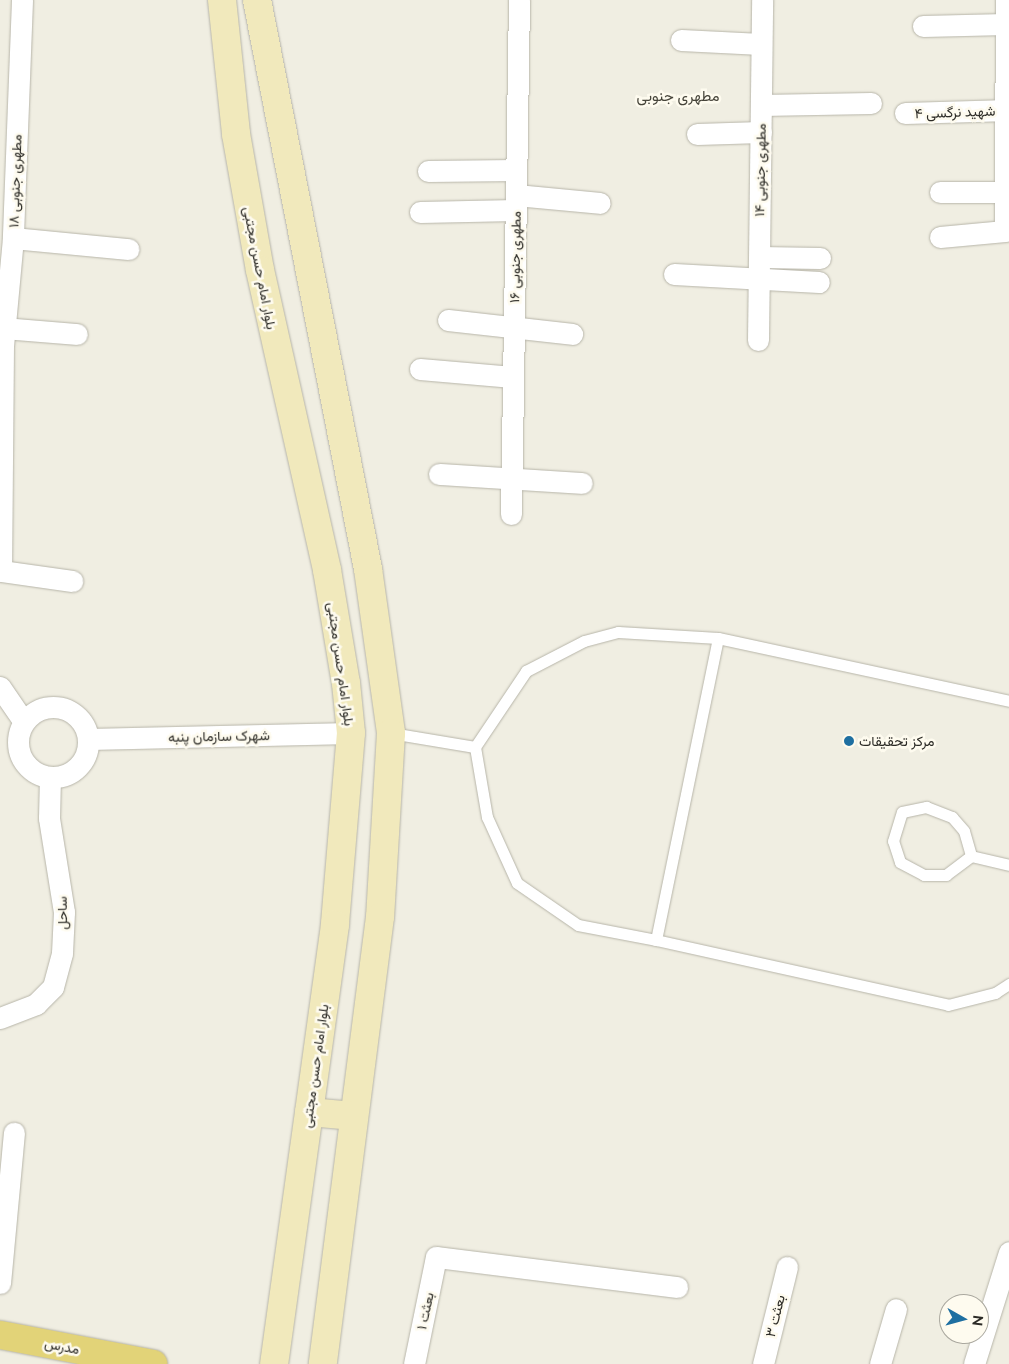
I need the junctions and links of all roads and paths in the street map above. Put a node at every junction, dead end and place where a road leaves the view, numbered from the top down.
1 (22, 0) edge
2 (519, 0) edge
3 (762, 0) edge
4 (1006, 0) edge
5 (257, 3) edge
6 (223, 5) edge
7 (1006, 24) junction
8 (923, 26) dead end
9 (681, 40) dead end
10 (761, 44) junction
11 (871, 103) dead end
12 (761, 105) junction
13 (1007, 110) edge
14 (905, 113) dead end
15 (760, 132) junction
16 (697, 134) dead end
17 (428, 170) dead end
18 (516, 170) junction
19 (940, 192) dead end
20 (1004, 192) junction
21 (516, 202) junction
22 (600, 203) dead end
23 (420, 212) dead end
24 (940, 237) dead end
25 (13, 238) junction
26 (128, 249) dead end
27 (759, 258) junction
28 (820, 258) dead end
29 (674, 274) dead end
30 (759, 281) junction
31 (819, 282) dead end
32 (448, 320) dead end
33 (514, 326) junction
34 (77, 334) dead end
35 (572, 334) dead end
36 (2, 339) edge
37 (758, 340) dead end
38 (420, 369) dead end
39 (513, 377) junction
40 (439, 474) dead end
41 (512, 477) junction
42 (582, 483) dead end
43 (511, 514) dead end
44 (0, 571) edge
45 (72, 581) dead end
46 (718, 638) junction
47 (0, 687) edge
48 (1009, 701) edge
49 (24, 722) junction
50 (351, 733) junction
51 (391, 733) junction
52 (88, 739) junction
53 (475, 747) junction
54 (50, 777) junction
55 (971, 856) junction
56 (1009, 865) edge
57 (656, 940) junction
58 (1009, 984) edge
59 (0, 1018) edge
60 (309, 1112) junction
61 (354, 1116) junction
62 (14, 1133) dead end
63 (1009, 1252) edge
64 (787, 1267) dead end
65 (0, 1283) edge
66 (677, 1287) dead end
67 (896, 1309) dead end
68 (0, 1335) edge
69 (153, 1364) edge
70 (274, 1364) edge
71 (323, 1364) edge
72 (414, 1364) edge
73 (763, 1364) edge
74 (880, 1364) edge
75 (974, 1364) edge

1 - 25 street, ۱۸ مطهری جنوبی
2 - 18 street, ۱۶ مطهری جنوبی
3 - 10 street, ۱۴ مطهری جنوبی
4 - 7 street
5 - 6 main road
5 - 51 main road
6 - 50 main road, بلوار امام حسن مجتبی
7 - 8 street
7 - 13 street
9 - 10 street
10 - 12 street, ۱۴ مطهری جنوبی
11 - 12 street
12 - 15 street, ۱۴ مطهری جنوبی
13 - 14 street, ۴ شهید نرگسی
13 - 20 street
15 - 16 street
15 - 27 street, ۱۴ مطهری جنوبی
17 - 18 street
18 - 21 street, ۱۶ مطهری جنوبی
19 - 20 street
20 - 24 street
21 - 22 street
21 - 23 street
21 - 33 street, ۱۶ مطهری جنوبی
25 - 26 street
25 - 36 street, ۱۸ مطهری جنوبی
27 - 28 street
27 - 30 street, ۱۴ مطهری جنوبی
29 - 30 street
30 - 31 street
30 - 37 street, ۱۴ مطهری جنوبی
32 - 33 street
33 - 35 street
33 - 39 street, ۱۶ مطهری جنوبی
34 - 36 street
36 - 44 street, ۱۸ مطهری جنوبی
38 - 39 street
39 - 41 street, ۱۶ مطهری جنوبی
40 - 41 street
41 - 42 street
41 - 43 street, ۱۶ مطهری جنوبی
44 - 45 street
46 - 48 lane
46 - 53 lane
46 - 57 lane
47 - 49 street
49 - 52 street
49 - 54 street
50 - 52 street, شهرک سازمان پنبه
50 - 60 main road, بلوار امام حسن مجتبی
51 - 53 lane
51 - 61 main road
52 - 54 street
53 - 57 lane
54 - 59 street, ساحل
55 - 55 lane
55 - 56 lane
57 - 58 lane
60 - 61 main road
60 - 70 main road, بلوار امام حسن مجتبی
61 - 71 main road
62 - 65 street
63 - 75 street
64 - 73 street, ۳ بعثت
66 - 72 street, ۱ بعثت
67 - 74 street
68 - 69 main road, مدرس

